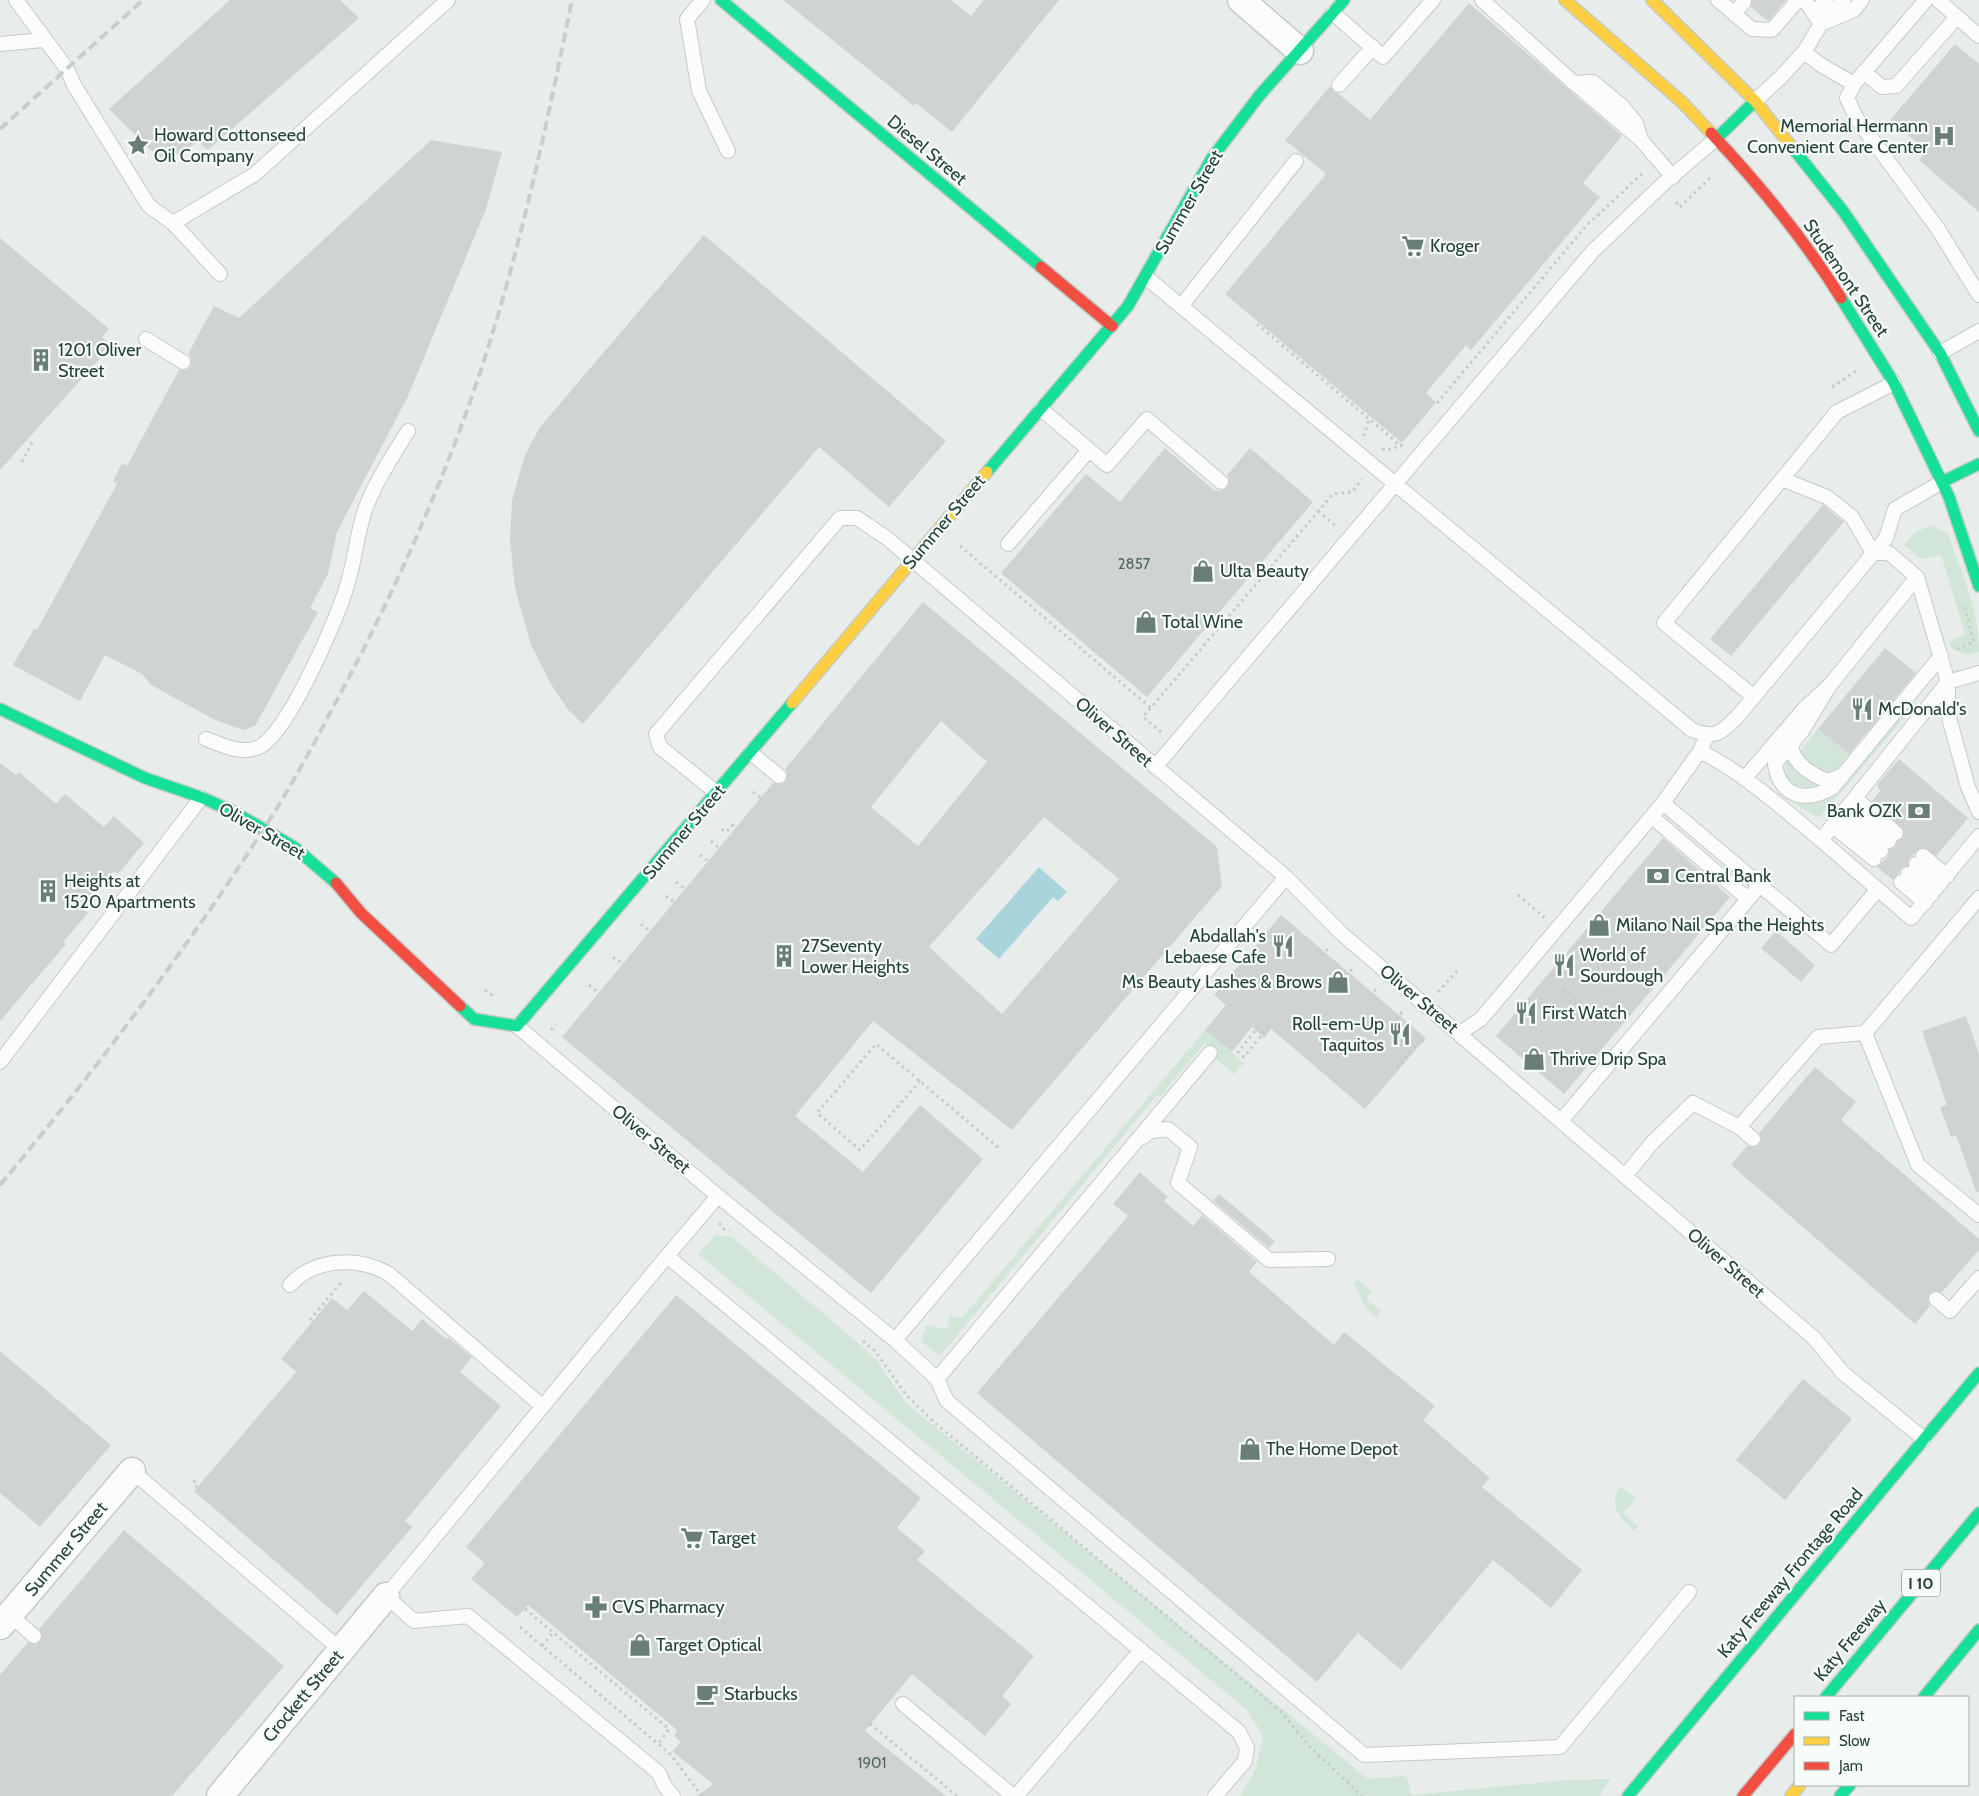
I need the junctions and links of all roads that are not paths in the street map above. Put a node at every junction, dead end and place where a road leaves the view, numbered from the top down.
1 (16, 0) edge
2 (448, 0) edge
3 (703, 0) edge
4 (721, 0) edge
5 (1241, 0) edge
6 (1344, 0) edge
7 (1433, 0) edge
8 (1482, 0) edge
9 (1565, 0) edge
10 (1652, 0) edge
11 (1718, 0) edge
12 (1798, 0) edge
13 (1804, 0) edge
14 (1826, 0) edge
15 (1844, 0) edge
16 (1862, 0) edge
17 (1926, 0) edge
18 (1938, 0) edge
19 (1744, 2) dead end
20 (1333, 13) junction
21 (1734, 14) junction
22 (1957, 17) junction
23 (1817, 19) junction
24 (1979, 36) edge
25 (43, 40) junction
26 (0, 44) edge
27 (1373, 47) junction
28 (1300, 51) junction
29 (1804, 52) junction
30 (1864, 72) junction
31 (1854, 84) junction
32 (1339, 86) dead end
33 (1755, 100) junction
34 (1717, 138) junction
35 (728, 151) dead end
36 (1296, 161) dead end
37 (1673, 177) junction
38 (173, 222) junction
39 (220, 274) dead end
40 (1147, 278) junction
41 (1979, 295) edge
42 (1182, 305) junction
43 (1112, 326) junction
44 (1979, 331) edge
45 (146, 339) dead end
46 (1940, 353) junction
47 (183, 362) dead end
48 (1894, 383) junction
49 (1040, 410) junction
50 (408, 431) dead end
51 (1979, 432) edge
52 (1089, 450) junction
53 (1979, 464) edge
54 (1782, 479) junction
55 (1221, 482) dead end
56 (1942, 482) junction
57 (1396, 483) junction
58 (1963, 538) junction
59 (1008, 544) dead end
60 (1873, 553) junction
61 (1979, 559) edge
62 (913, 560) junction
63 (1917, 577) junction
64 (1979, 586) edge
65 (1941, 656) junction
66 (1979, 673) edge
67 (1948, 682) junction
68 (1830, 685) junction
69 (1754, 697) junction
70 (0, 709) edge
71 (1707, 736) junction
72 (206, 740) dead end
73 (1791, 745) junction
74 (1700, 751) junction
75 (751, 753) junction
76 (1156, 767) junction
77 (779, 776) dead end
78 (1842, 776) junction
79 (145, 778) junction
80 (1745, 778) junction
81 (717, 792) junction
82 (201, 798) junction
83 (1663, 803) junction
84 (186, 807) junction
85 (1844, 812) junction
86 (1979, 812) edge
87 (1652, 817) junction
88 (1979, 836) edge
89 (1821, 840) junction
90 (1286, 877) junction
91 (1760, 885) junction
92 (1878, 889) junction
93 (1936, 889) junction
94 (331, 896) dead end
95 (1979, 898) edge
96 (1748, 899) junction
97 (361, 913) junction
98 (517, 1026) junction
99 (1460, 1033) junction
100 (1865, 1033) junction
101 (1210, 1053) dead end
102 (0, 1062) edge
103 (1561, 1121) junction
104 (1739, 1127) junction
105 (1753, 1139) dead end
106 (1134, 1143) junction
107 (1626, 1176) junction
108 (718, 1196) junction
109 (1979, 1215) edge
110 (667, 1256) junction
111 (1328, 1259) dead end
112 (1979, 1278) edge
113 (290, 1285) dead end
114 (1936, 1299) dead end
115 (895, 1340) junction
116 (1979, 1373) edge
117 (937, 1379) junction
118 (542, 1406) junction
119 (1924, 1439) junction
120 (132, 1471) joint
121 (1979, 1514) edge
122 (1690, 1592) dead end
123 (386, 1596) junction
124 (5, 1621) edge
125 (1979, 1630) edge
126 (34, 1636) dead end
127 (341, 1650) junction
128 (1141, 1650) junction
129 (1862, 1653) junction
130 (1827, 1696) edge
131 (1842, 1696) edge
132 (1925, 1696) edge
133 (903, 1704) dead end
134 (1794, 1735) edge
135 (1799, 1786) edge
136 (1849, 1786) edge
137 (220, 1796) edge
138 (673, 1796) edge
139 (1014, 1796) edge
140 (1215, 1796) edge
141 (1628, 1796) edge
142 (1743, 1796) edge
143 (1791, 1796) edge
144 (1840, 1796) edge

1 - 25 lane
2 - 38 lane
3 - 35 lane
4 - 43 main road, Diesel Street
5 - 28 street
6 - 20 main road, Summer Street
7 - 27 lane
8 - 37 lane
9 - 34 main road, Studemont Street
10 - 33 main road, Studemont Street
11 - 21 lane
12 - 21 lane
13 - 23 lane
14 - 23 lane
15 - 23 lane
16 - 23 lane
17 - 30 lane
18 - 22 lane
19 - 21 lane
20 - 27 lane
20 - 28 main road, Summer Street
22 - 24 lane
22 - 30 lane
23 - 29 lane
25 - 26 lane
25 - 38 lane
27 - 32 lane
28 - 40 main road, Summer Street
29 - 31 lane
29 - 33 lane
30 - 31 lane
31 - 41 lane
33 - 34 main road
33 - 46 main road, Studemont Street
34 - 37 lane
34 - 48 main road, Studemont Street
36 - 42 lane
37 - 57 lane
38 - 39 lane
40 - 42 lane
40 - 43 main road, Summer Street
42 - 57 lane
43 - 49 main road, Summer Street
44 - 46 lane
45 - 47 lane
46 - 51 main road, Studemont Street
48 - 54 lane
48 - 56 main road, Studemont Street
49 - 52 lane
49 - 62 main road, Summer Street
50 - 72 lane
52 - 55 lane
52 - 59 lane
53 - 56 main road
54 - 60 lane
54 - 69 lane
56 - 58 main road, Studemont Street
56 - 60 lane
57 - 71 lane
57 - 76 lane
58 - 61 main road
58 - 64 main road, Studemont Street
60 - 63 lane
60 - 69 lane
62 - 75 main road, Summer Street
62 - 76 lane, Oliver Street
62 - 81 lane, Oliver Street
63 - 65 lane
63 - 68 lane
65 - 67 lane
65 - 78 lane
66 - 67 lane
67 - 85 lane
67 - 86 lane
68 - 73 lane
68 - 80 lane
69 - 71 lane
70 - 79 main road, Oliver Street
71 - 74 lane
73 - 78 lane
73 - 78 lane
74 - 80 lane
74 - 83 lane
75 - 77 lane
75 - 81 main road, Summer Street
76 - 90 lane, Oliver Street
79 - 82 main road, Oliver Street
79 - 84 main road, Oliver Street
80 - 89 lane
81 - 98 main road, Summer Street
82 - 84 lane
82 - 97 main road, Oliver Street
83 - 87 lane
83 - 91 lane
84 - 102 lane
85 - 85 lane
85 - 89 lane
87 - 96 lane
87 - 99 lane
88 - 93 lane
89 - 92 lane
90 - 99 lane, Oliver Street
90 - 115 lane
91 - 92 lane
91 - 96 lane
92 - 93 lane
93 - 93 lane
94 - 97 main road, Oliver Street
95 - 100 lane
96 - 103 lane
97 - 98 main road, Oliver Street
98 - 108 lane, Oliver Street
99 - 103 lane, Oliver Street
100 - 104 lane
100 - 109 lane
101 - 106 lane
103 - 107 lane, Oliver Street
104 - 105 lane
104 - 107 lane
106 - 111 lane
106 - 117 lane
107 - 119 lane, Oliver Street
108 - 110 lane
108 - 115 lane, Oliver Street
110 - 118 lane
110 - 128 lane
112 - 114 lane
113 - 118 lane
115 - 117 lane, Oliver Street
116 - 119 main road, Katy Freeway Frontage Road
117 - 122 lane
118 - 123 lane
119 - 141 main road, Katy Freeway Frontage Road
120 - 124 street, Summer Street
120 - 127 lane
121 - 129 main road, Katy Freeway / I 10
123 - 127 street, Crockett Street
123 - 138 lane
124 - 126 lane
125 - 132 main road
127 - 137 street, Crockett Street
128 - 139 lane
128 - 140 lane
129 - 130 main road, Katy Freeway / I 10
129 - 131 main road
133 - 139 lane
134 - 142 main road
135 - 143 main road
136 - 144 main road

